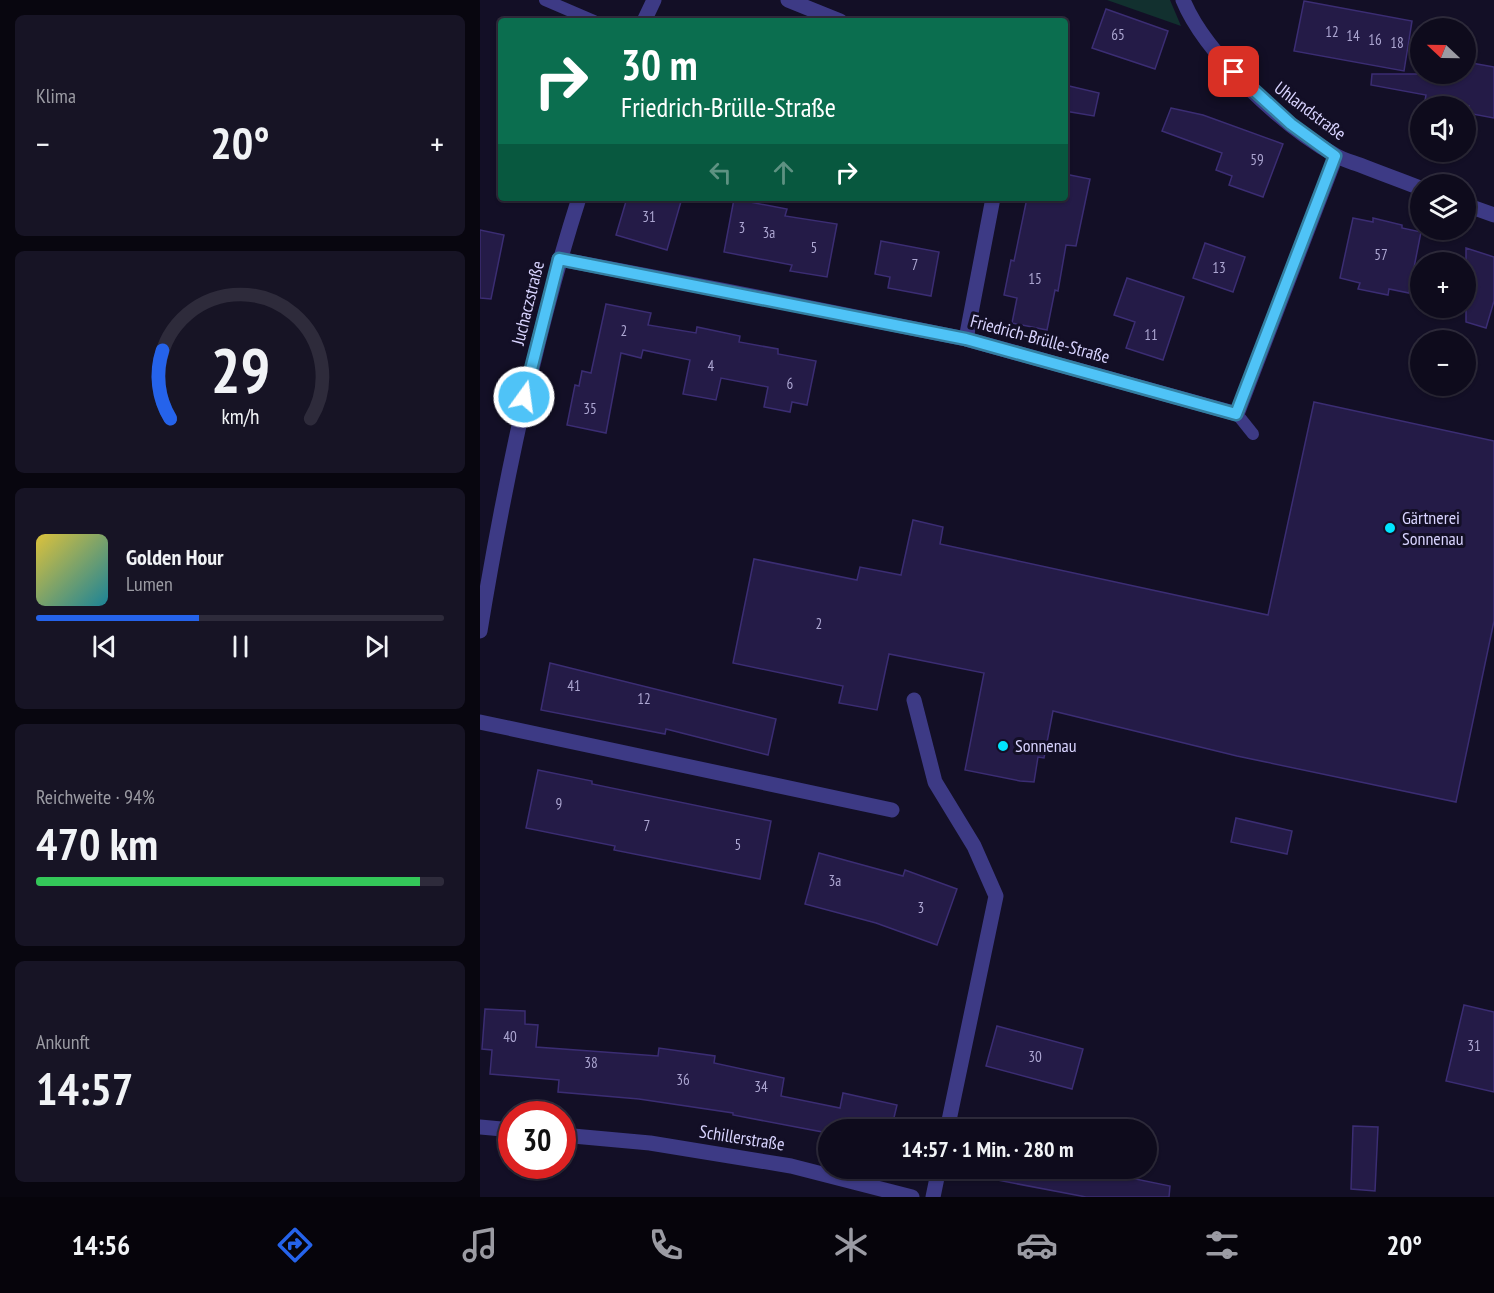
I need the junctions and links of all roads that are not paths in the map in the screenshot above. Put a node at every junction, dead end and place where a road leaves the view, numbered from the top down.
1 (545, 0) edge
2 (654, 0) edge
3 (788, 0) edge
4 (1183, 0) edge
5 (587, 18) edge
6 (646, 18) edge
7 (833, 18) edge
8 (1335, 156) junction
9 (1410, 184) edge
10 (578, 201) edge
11 (992, 201) edge
12 (1476, 209) edge
13 (1494, 215) edge
14 (559, 259) junction
15 (966, 339) junction
16 (1236, 414) junction
17 (1253, 434) dead end
18 (480, 632) edge
19 (915, 700) dead end
20 (480, 722) edge
21 (892, 810) dead end
22 (949, 1119) edge
23 (480, 1127) edge
24 (498, 1129) edge
25 (576, 1135) edge
26 (937, 1179) edge
27 (912, 1197) edge
28 (933, 1197) edge

1 - 5 lane
2 - 6 street
3 - 7 street
4 - 8 street, Uhlandstraße
8 - 9 street, Uhlandstraße
8 - 16 street
10 - 14 street, Juchaczstraße
11 - 15 street
12 - 13 street
14 - 15 street, Friedrich-Brülle-Straße
14 - 18 street, Juchaczstraße
15 - 16 street, Friedrich-Brülle-Straße
16 - 17 lane
19 - 22 street
20 - 21 street
23 - 24 street
25 - 27 street, Schillerstraße
26 - 28 street

